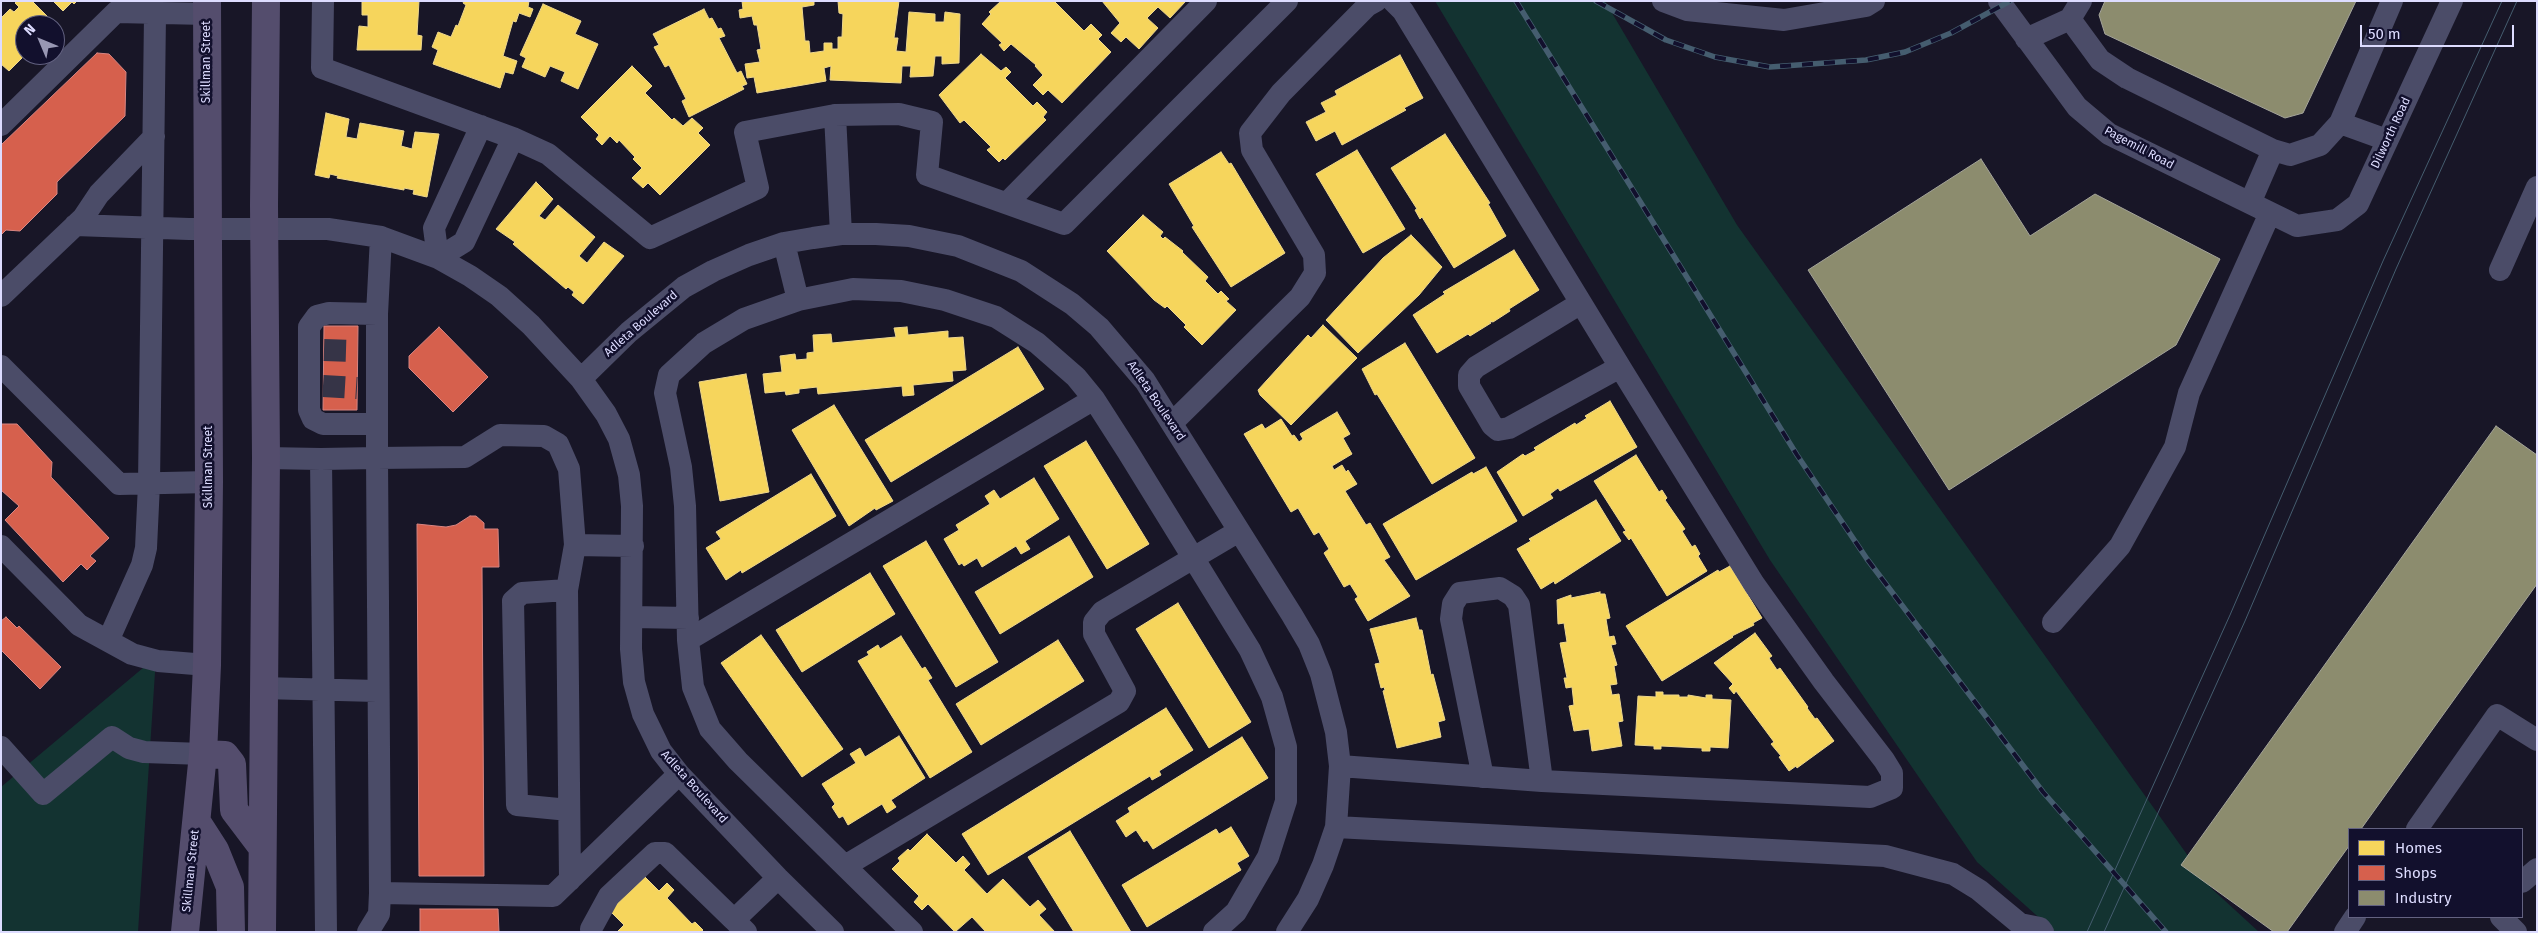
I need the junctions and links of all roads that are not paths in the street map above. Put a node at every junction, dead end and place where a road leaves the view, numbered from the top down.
1 (266, 1) edge
2 (323, 1) edge
3 (1206, 1) edge
4 (1287, 1) edge
5 (1376, 1) edge
6 (1394, 1) edge
7 (1663, 1) edge
8 (1874, 1) edge
9 (1999, 1) edge
10 (2392, 1) edge
11 (2452, 1) edge
12 (207, 8) edge
13 (2076, 10) edge
14 (155, 15) junction
15 (2026, 39) junction
16 (835, 116) junction
17 (2340, 123) junction
18 (1, 125) edge
19 (481, 126) junction
20 (154, 137) junction
21 (513, 138) junction
22 (2387, 140) junction
23 (2273, 150) junction
24 (2537, 187) edge
25 (1007, 202) junction
26 (2250, 202) junction
27 (2270, 213) junction
28 (75, 225) junction
29 (2297, 226) joint
30 (264, 227) junction
31 (153, 228) junction
32 (208, 228) junction
33 (841, 234) junction
34 (381, 237) junction
35 (784, 243) junction
36 (438, 258) junction
37 (2500, 270) dead end
38 (1, 296) edge
39 (798, 300) junction
40 (1581, 303) junction
41 (377, 314) junction
42 (1, 366) edge
43 (1620, 367) junction
44 (580, 379) junction
45 (1094, 399) junction
46 (1172, 423) junction
47 (377, 424) junction
48 (266, 458) junction
49 (377, 458) junction
50 (321, 459) junction
51 (209, 482) junction
52 (149, 484) junction
53 (1239, 531) junction
54 (575, 545) junction
55 (1, 546) edge
56 (633, 546) junction
57 (1197, 556) junction
58 (567, 590) junction
59 (632, 617) junction
60 (688, 618) junction
61 (2053, 622) dead end
62 (688, 640) junction
63 (108, 641) junction
64 (207, 664) junction
65 (262, 688) junction
66 (324, 689) junction
67 (377, 691) junction
68 (2537, 740) edge
69 (1, 747) edge
70 (204, 754) junction
71 (1340, 766) junction
72 (679, 774) junction
73 (1483, 777) junction
74 (1542, 781) junction
75 (569, 810) junction
76 (197, 822) junction
77 (1336, 827) junction
78 (2418, 828) edge
79 (262, 846) junction
80 (845, 866) junction
81 (778, 878) junction
82 (570, 880) junction
83 (380, 893) junction
84 (2355, 918) edge
85 (2502, 918) edge
86 (740, 926) edge
87 (2019, 929) edge
88 (591, 931) edge
89 (185, 932) edge
90 (231, 932) edge
91 (262, 932) edge
92 (326, 932) edge
93 (368, 932) edge
94 (833, 932) edge
95 (912, 932) edge
96 (1214, 932) edge
97 (1287, 932) edge
98 (2043, 932) edge
99 (2345, 932) edge
100 (2516, 932) edge

1 - 30 main road
2 - 19 street
3 - 25 street
4 - 25 street
5 - 46 street
6 - 40 street
7 - 8 street
9 - 15 street, Pagemill Road
10 - 17 street
11 - 22 street, Dilworth Road
12 - 14 street
12 - 32 main road, Skillman Street
13 - 15 street
13 - 23 street
14 - 18 street
14 - 20 street
15 - 26 street, Pagemill Road
16 - 21 street
16 - 25 street
16 - 33 street
17 - 22 street
17 - 23 street
19 - 21 street
19 - 36 street
20 - 28 street
20 - 31 street
21 - 36 street
22 - 29 street, Dilworth Road
23 - 26 street
24 - 37 street
26 - 27 street, Pagemill Road
27 - 29 street, Pagemill Road
27 - 61 street
28 - 31 street, Adleta Boulevard
28 - 38 street
30 - 32 street, Adleta Boulevard
30 - 34 street, Adleta Boulevard
30 - 48 main road
31 - 32 street, Adleta Boulevard
31 - 52 street
32 - 51 main road, Skillman Street
33 - 35 street, Adleta Boulevard
33 - 46 street, Adleta Boulevard
34 - 36 street, Adleta Boulevard
34 - 41 street
35 - 39 street
35 - 44 street, Adleta Boulevard
36 - 44 street, Adleta Boulevard
39 - 45 street
39 - 60 street
40 - 43 street
40 - 43 street
41 - 47 street
41 - 47 street
42 - 52 street
43 - 74 street
44 - 56 street, Adleta Boulevard
45 - 57 street
45 - 62 street
46 - 53 street, Adleta Boulevard
47 - 49 street
48 - 50 street
48 - 65 main road
49 - 50 street
49 - 54 street
49 - 67 street
50 - 66 street
51 - 52 street
51 - 64 main road, Skillman Street
52 - 63 street
53 - 57 street
53 - 71 street, Adleta Boulevard
54 - 56 street
54 - 58 street
55 - 63 street
56 - 59 street, Adleta Boulevard
57 - 80 street
57 - 96 street
58 - 75 street
58 - 75 street
59 - 60 street
59 - 72 street, Adleta Boulevard
60 - 62 street
62 - 80 street
63 - 64 street
64 - 70 main road, Skillman Street
65 - 66 street
65 - 79 main road
66 - 67 street
66 - 92 street
67 - 83 street
68 - 78 street
69 - 70 street
70 - 76 main road, Skillman Street
70 - 79 main road
71 - 73 street
71 - 77 street, Adleta Boulevard
72 - 81 street, Adleta Boulevard
72 - 82 street
73 - 74 street
73 - 74 street
75 - 82 street
76 - 89 main road, Skillman Street
76 - 90 main road
77 - 87 street
77 - 97 street, Adleta Boulevard
79 - 91 main road
80 - 95 street
81 - 86 street
81 - 94 street, Adleta Boulevard
82 - 83 street
83 - 93 street
84 - 99 street
85 - 100 street
86 - 88 street
87 - 98 street

